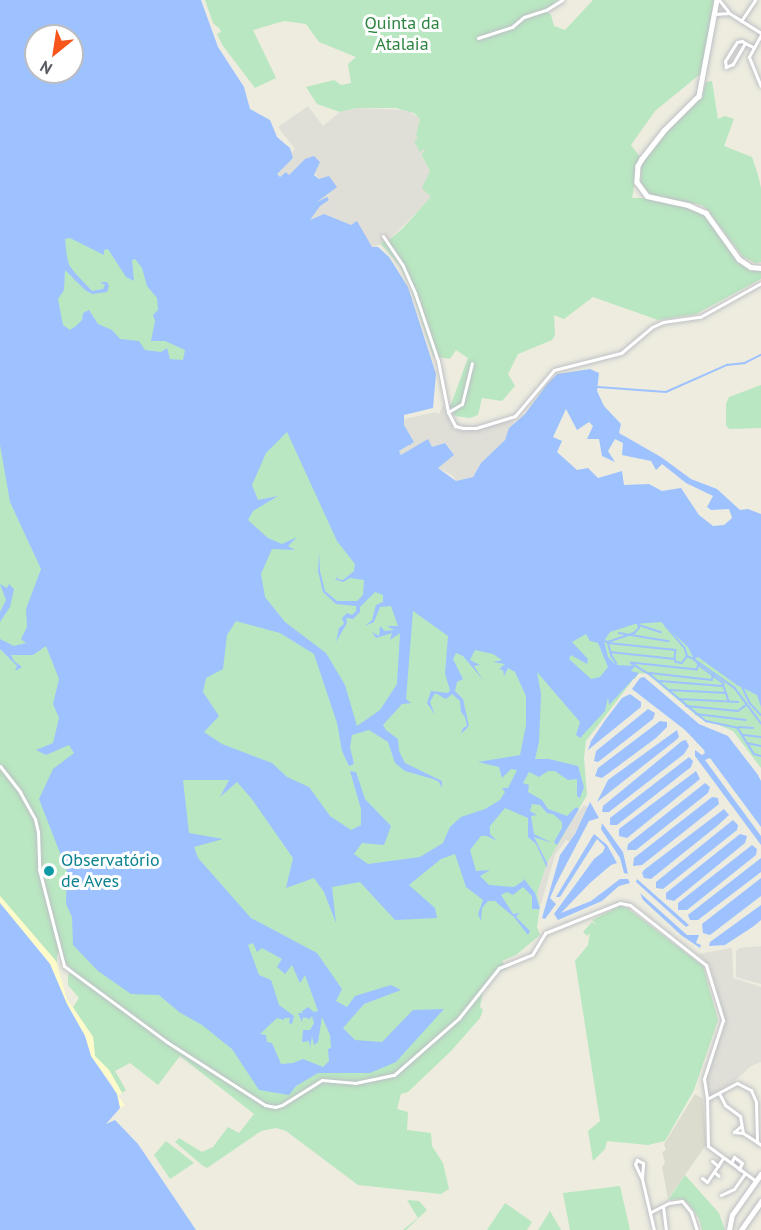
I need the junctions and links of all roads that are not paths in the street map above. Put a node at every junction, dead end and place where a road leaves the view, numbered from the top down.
1 (562, 0) edge
2 (718, 0) edge
3 (755, 0) edge
4 (729, 13) junction
5 (715, 14) junction
6 (741, 21) junction
7 (761, 34) edge
8 (478, 38) dead end
9 (746, 43) junction
10 (753, 47) junction
11 (761, 86) edge
12 (383, 236) dead end
13 (761, 268) edge
14 (761, 283) edge
15 (472, 363) dead end
16 (448, 412) junction
17 (0, 766) edge
18 (719, 1093) junction
19 (707, 1099) junction
20 (741, 1126) junction
21 (743, 1133) junction
22 (759, 1143) edge
23 (723, 1158) junction
24 (712, 1161) dead end
25 (731, 1163) junction
26 (718, 1166) junction
27 (739, 1168) junction
28 (714, 1172) junction
29 (745, 1173) junction
30 (761, 1174) edge
31 (719, 1176) dead end
32 (702, 1178) dead end
33 (642, 1179) junction
34 (756, 1181) junction
35 (721, 1195) dead end
36 (761, 1201) edge
37 (663, 1206) junction
38 (650, 1212) junction
39 (730, 1219) junction
40 (742, 1228) edge
41 (654, 1230) edge
42 (666, 1230) edge
43 (697, 1230) edge
44 (729, 1230) edge

1 - 8 street
2 - 4 street
2 - 5 main road
3 - 6 street
4 - 5 street
4 - 6 street
5 - 13 main road
6 - 7 street
7 - 10 street
9 - 9 street
9 - 10 street
10 - 11 street
12 - 16 street
14 - 16 street
15 - 16 street
17 - 19 street
18 - 19 street
18 - 20 street
18 - 22 street
19 - 23 street
20 - 21 street
20 - 21 street
21 - 22 street
23 - 25 street
23 - 26 street
24 - 26 street
25 - 27 street
25 - 27 street
26 - 28 street
27 - 29 street
28 - 31 street
28 - 32 street
29 - 34 street
29 - 35 street
30 - 34 main road
33 - 33 street
33 - 38 street
34 - 39 main road
36 - 40 main road
37 - 38 street
37 - 42 street
37 - 43 street
38 - 41 street
39 - 40 main road
39 - 44 main road

